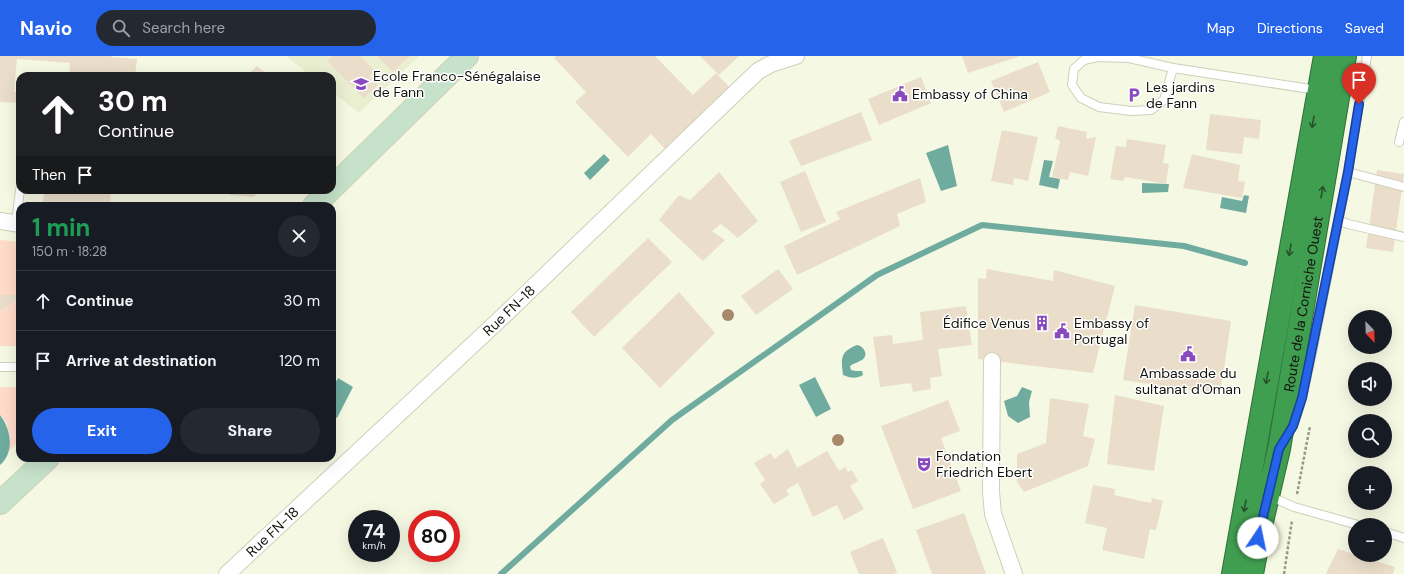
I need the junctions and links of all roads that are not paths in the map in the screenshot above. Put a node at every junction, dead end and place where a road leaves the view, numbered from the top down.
1 (467, 56) edge
2 (796, 56) edge
3 (1325, 56) edge
4 (1345, 56) edge
5 (1366, 56) edge
6 (1173, 68) junction
7 (1318, 90) junction
8 (1404, 122) edge
9 (1399, 142) dead end
10 (1348, 172) junction
11 (336, 184) edge
12 (1404, 187) edge
13 (326, 194) edge
14 (318, 202) edge
15 (1338, 220) junction
16 (0, 221) edge
17 (16, 224) edge
18 (1404, 237) edge
19 (992, 361) dead end
20 (0, 367) edge
21 (16, 367) edge
22 (1279, 449) junction
23 (44, 462) edge
24 (1268, 495) junction
25 (0, 503) edge
26 (1348, 522) edge
27 (1261, 526) junction
28 (1392, 534) edge
29 (1404, 538) edge
30 (227, 574) edge
31 (1014, 574) edge
32 (1232, 574) edge
33 (1252, 574) edge
34 (1268, 574) edge

1 - 11 street
2 - 30 street, Rue FN-18
3 - 7 highway, Route de la Corniche Ouest
22 -> 4 highway, Route de la Corniche Ouest
5 - 10 lane
6 - 6 lane
6 - 7 lane
7 -> 32 highway, Route de la Corniche Ouest
8 - 9 lane
10 - 12 lane
10 - 15 lane
13 - 14 street
15 - 18 lane
15 - 22 lane
16 - 17 street
19 - 31 street
20 - 21 lane
22 - 24 highway, Route de la Corniche Ouest
23 - 25 street
24 - 26 lane
24 - 27 highway, Route de la Corniche Ouest
27 - 33 highway, Route de la Corniche Ouest
27 - 34 highway
28 - 29 lane

